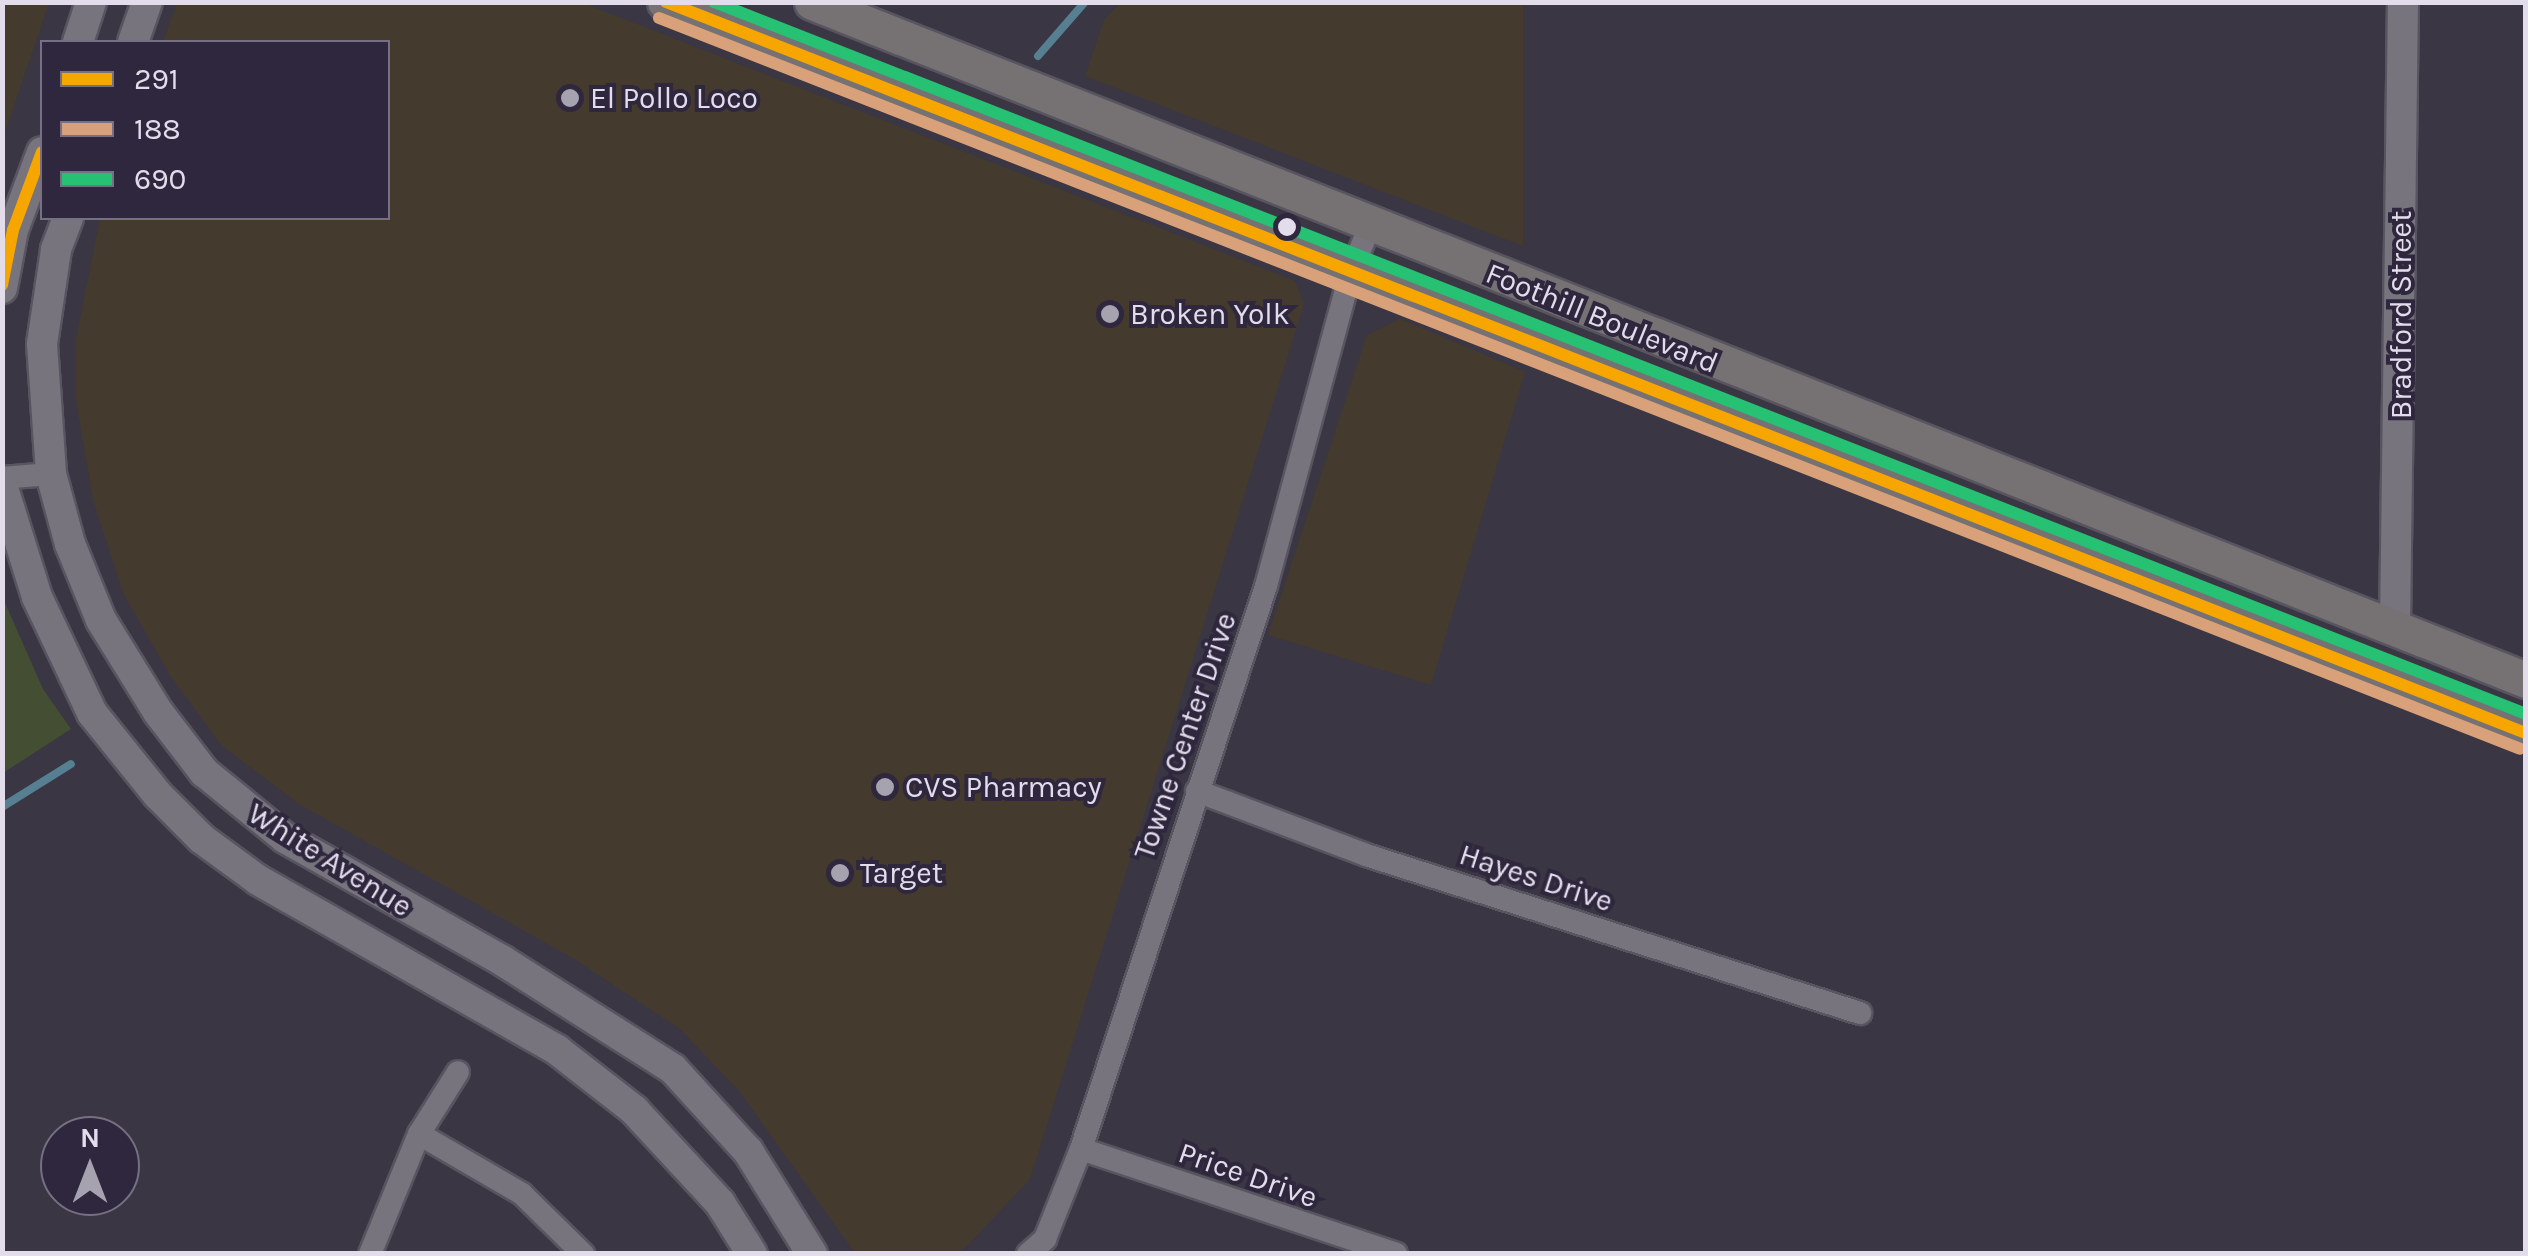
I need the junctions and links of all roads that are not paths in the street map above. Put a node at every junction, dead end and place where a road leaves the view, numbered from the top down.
1 (92, 2) edge
2 (147, 2) edge
3 (665, 2) edge
4 (812, 2) edge
5 (2403, 2) edge
6 (79, 40) edge
7 (134, 40) edge
8 (40, 157) edge
9 (67, 220) edge
10 (1370, 226) junction
11 (1350, 274) junction
12 (2, 288) edge
13 (51, 474) junction
14 (2, 481) edge
15 (2395, 627) junction
16 (2526, 680) edge
17 (2526, 733) edge
18 (1197, 791) junction
19 (1860, 1013) dead end
20 (458, 1072) dead end
21 (419, 1134) junction
22 (1082, 1148) junction
23 (370, 1254) edge
24 (583, 1254) edge
25 (752, 1254) edge
26 (812, 1254) edge
27 (1028, 1254) edge
28 (1396, 1254) edge

1 - 6 main road
2 - 7 main road
3 - 11 main road, Foothill Boulevard
4 - 10 main road, Foothill Boulevard
5 - 15 main road, Bradford Street
8 - 12 main road
9 - 13 main road, White Avenue
10 - 11 street, Towne Center Drive
10 - 15 main road, Foothill Boulevard
11 - 17 main road, Foothill Boulevard
11 - 18 street, Towne Center Drive
13 - 14 street
13 - 26 main road, White Avenue
14 - 25 main road, White Avenue
15 - 16 main road, Foothill Boulevard
18 - 19 street, Hayes Drive
18 - 22 street, Towne Center Drive
20 - 21 street
21 - 23 street
21 - 24 street
22 - 27 street, Towne Center Drive
22 - 28 street, Price Drive

